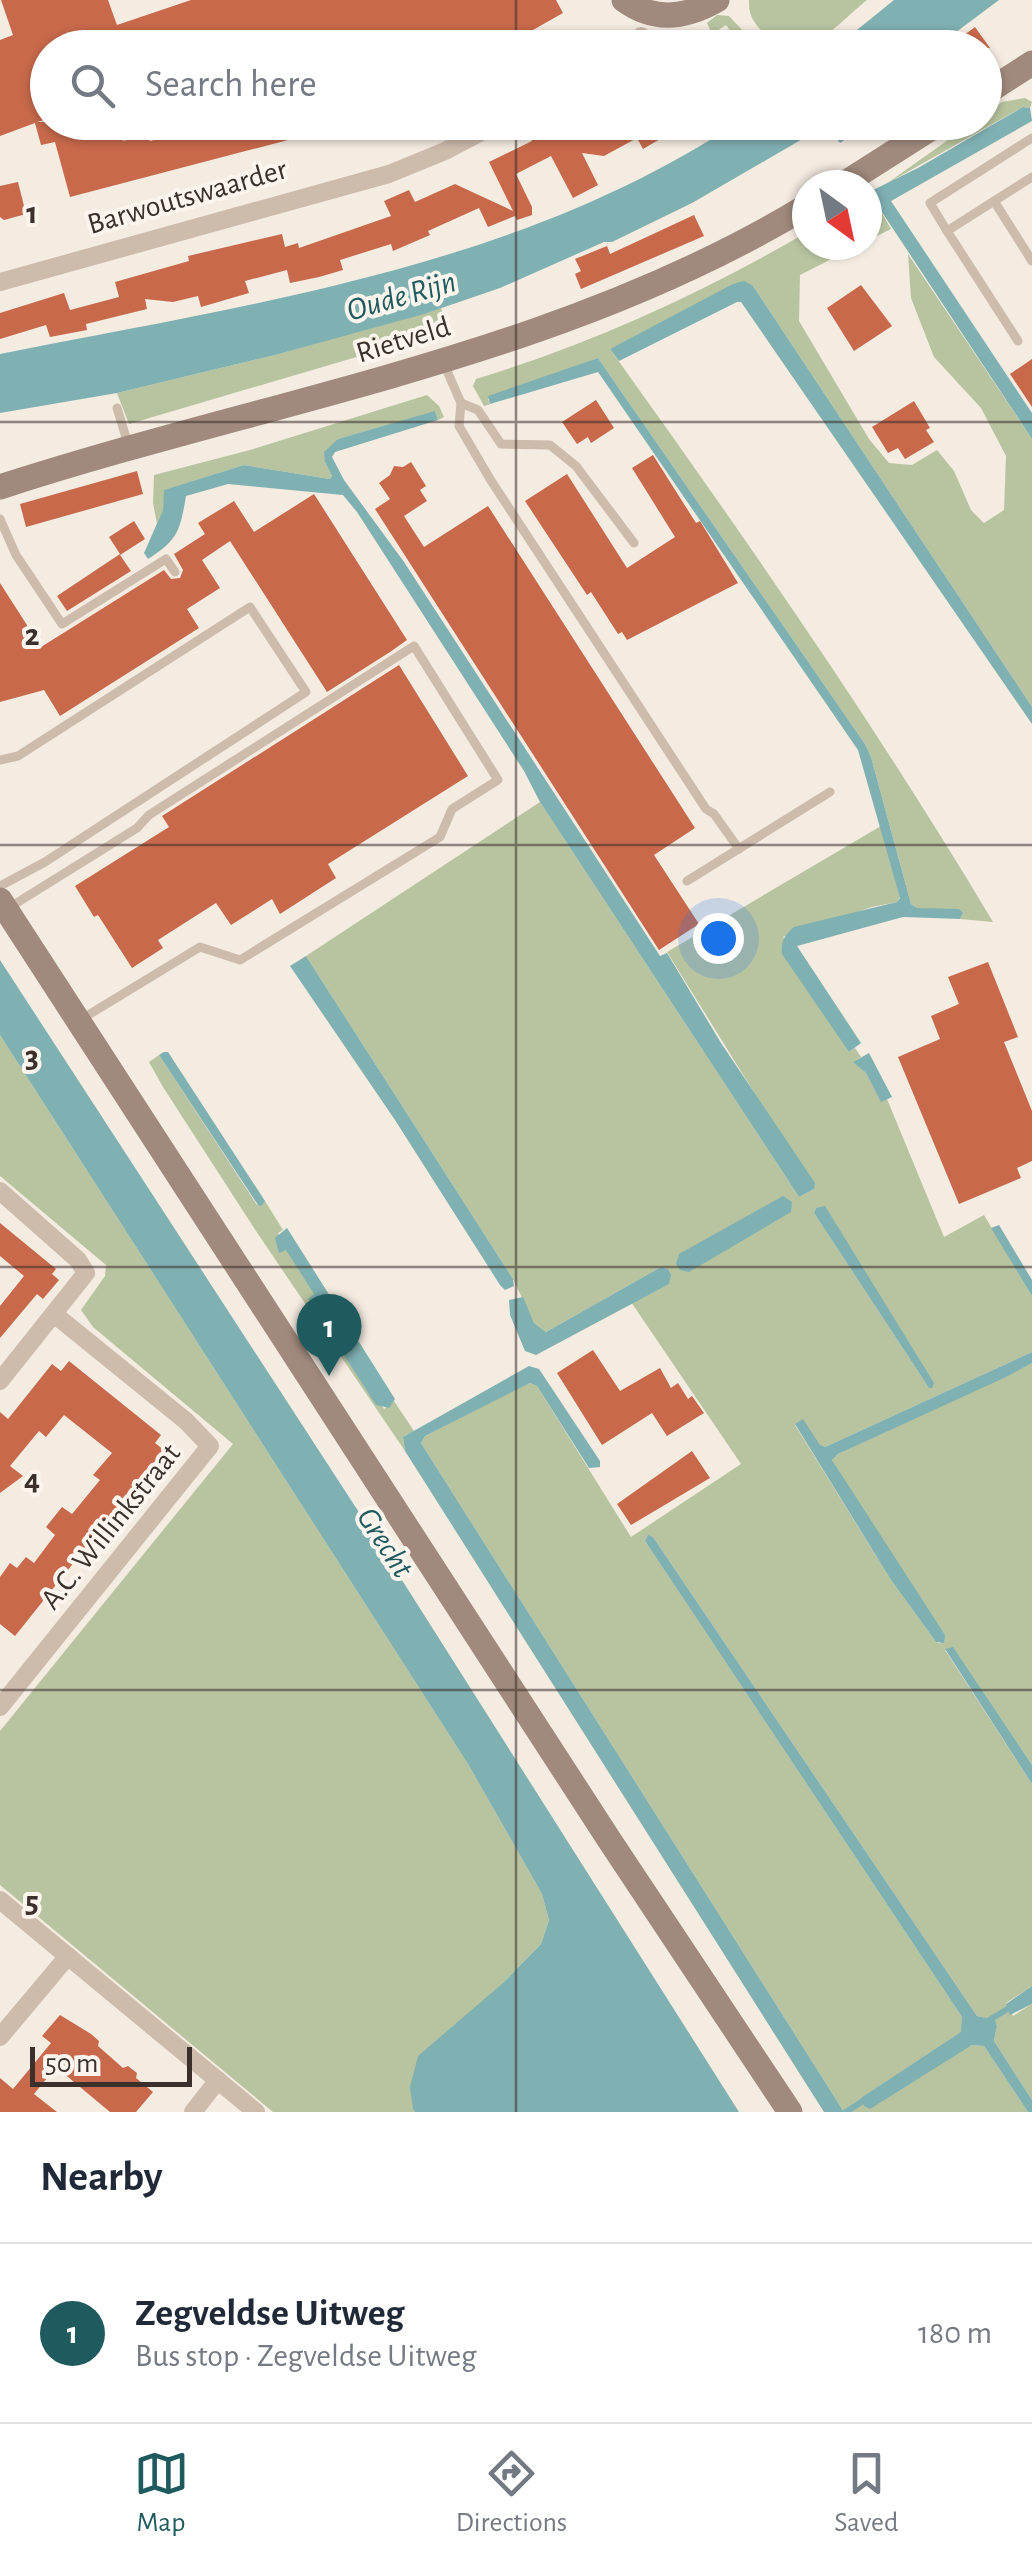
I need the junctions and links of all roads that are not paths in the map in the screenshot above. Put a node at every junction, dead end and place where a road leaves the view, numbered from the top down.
1 (624, 0) edge
2 (717, 0) edge
3 (640, 30) edge
4 (646, 30) edge
5 (1032, 63) edge
6 (1002, 82) edge
7 (1032, 138) edge
8 (462, 140) edge
9 (913, 140) edge
10 (867, 170) edge
11 (1032, 177) edge
12 (994, 201) junction
13 (792, 214) edge
14 (947, 231) junction
15 (1032, 261) edge
16 (0, 282) edge
17 (1018, 341) dead end
18 (443, 362) junction
19 (461, 403) junction
20 (117, 408) dead end
21 (130, 450) junction
22 (0, 487) edge
23 (0, 518) edge
24 (634, 543) dead end
25 (175, 572) dead end
26 (0, 760) edge
27 (830, 792) dead end
28 (738, 849) junction
29 (687, 881) dead end
30 (2, 899) edge
31 (78, 1022) junction
32 (0, 1191) edge
33 (54, 1314) junction
34 (0, 1381) edge
35 (0, 1708) edge
36 (0, 1900) edge
37 (68, 1956) junction
38 (0, 2037) edge
39 (218, 2080) junction
40 (193, 2112) edge
41 (256, 2112) edge
42 (790, 2112) edge

1 - 3 street
2 - 4 street
5 - 6 street
7 - 14 lane
8 - 16 street, Barwoutswaarder
9 - 10 street
11 - 12 lane
12 - 14 lane
12 - 15 lane
13 - 18 street, Rietveld
14 - 17 lane
18 - 19 lane
18 - 21 street, Rietveld
19 - 24 lane
19 - 28 lane
20 - 21 lane
21 - 22 street, Rietveld
23 - 25 lane
26 - 30 lane
27 - 28 lane
28 - 29 lane
30 - 31 street
30 - 31 lane
31 - 42 street
32 - 33 street
33 - 34 street
33 - 35 street, A.C. Willinkstraat
36 - 37 street
37 - 38 street
37 - 39 street
39 - 40 street
39 - 41 street

